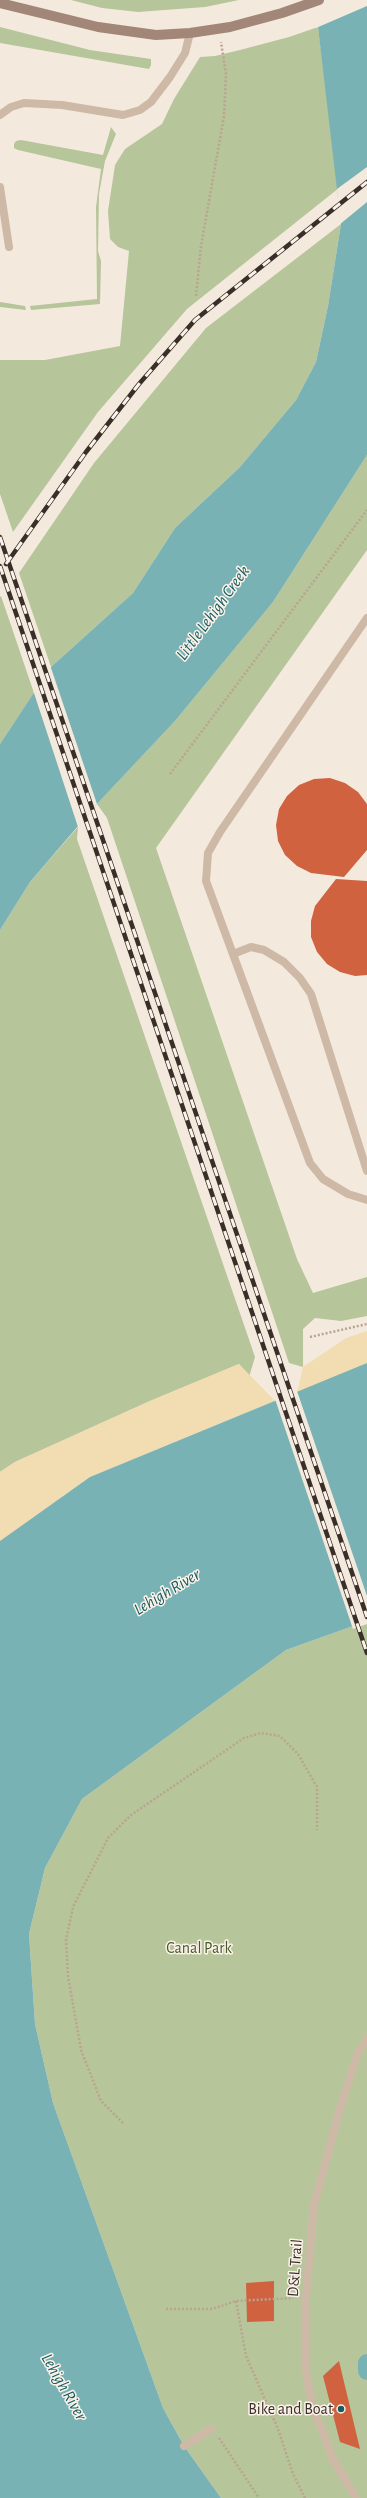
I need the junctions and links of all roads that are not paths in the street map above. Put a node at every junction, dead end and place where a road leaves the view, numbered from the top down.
1 (319, 0) edge
2 (0, 3) edge
3 (190, 33) junction
4 (0, 115) edge
5 (0, 186) edge
6 (9, 247) dead end
7 (367, 618) edge
8 (233, 954) junction
9 (367, 1171) edge
10 (367, 1200) edge
11 (367, 2038) edge
12 (211, 2428) road end
13 (184, 2446) dead end
14 (356, 2498) edge

1 - 3 main road
2 - 3 main road
3 - 4 lane
5 - 6 lane
7 - 8 lane
8 - 9 lane
8 - 10 lane
11 - 14 lane, D&L Trail
12 - 13 lane

